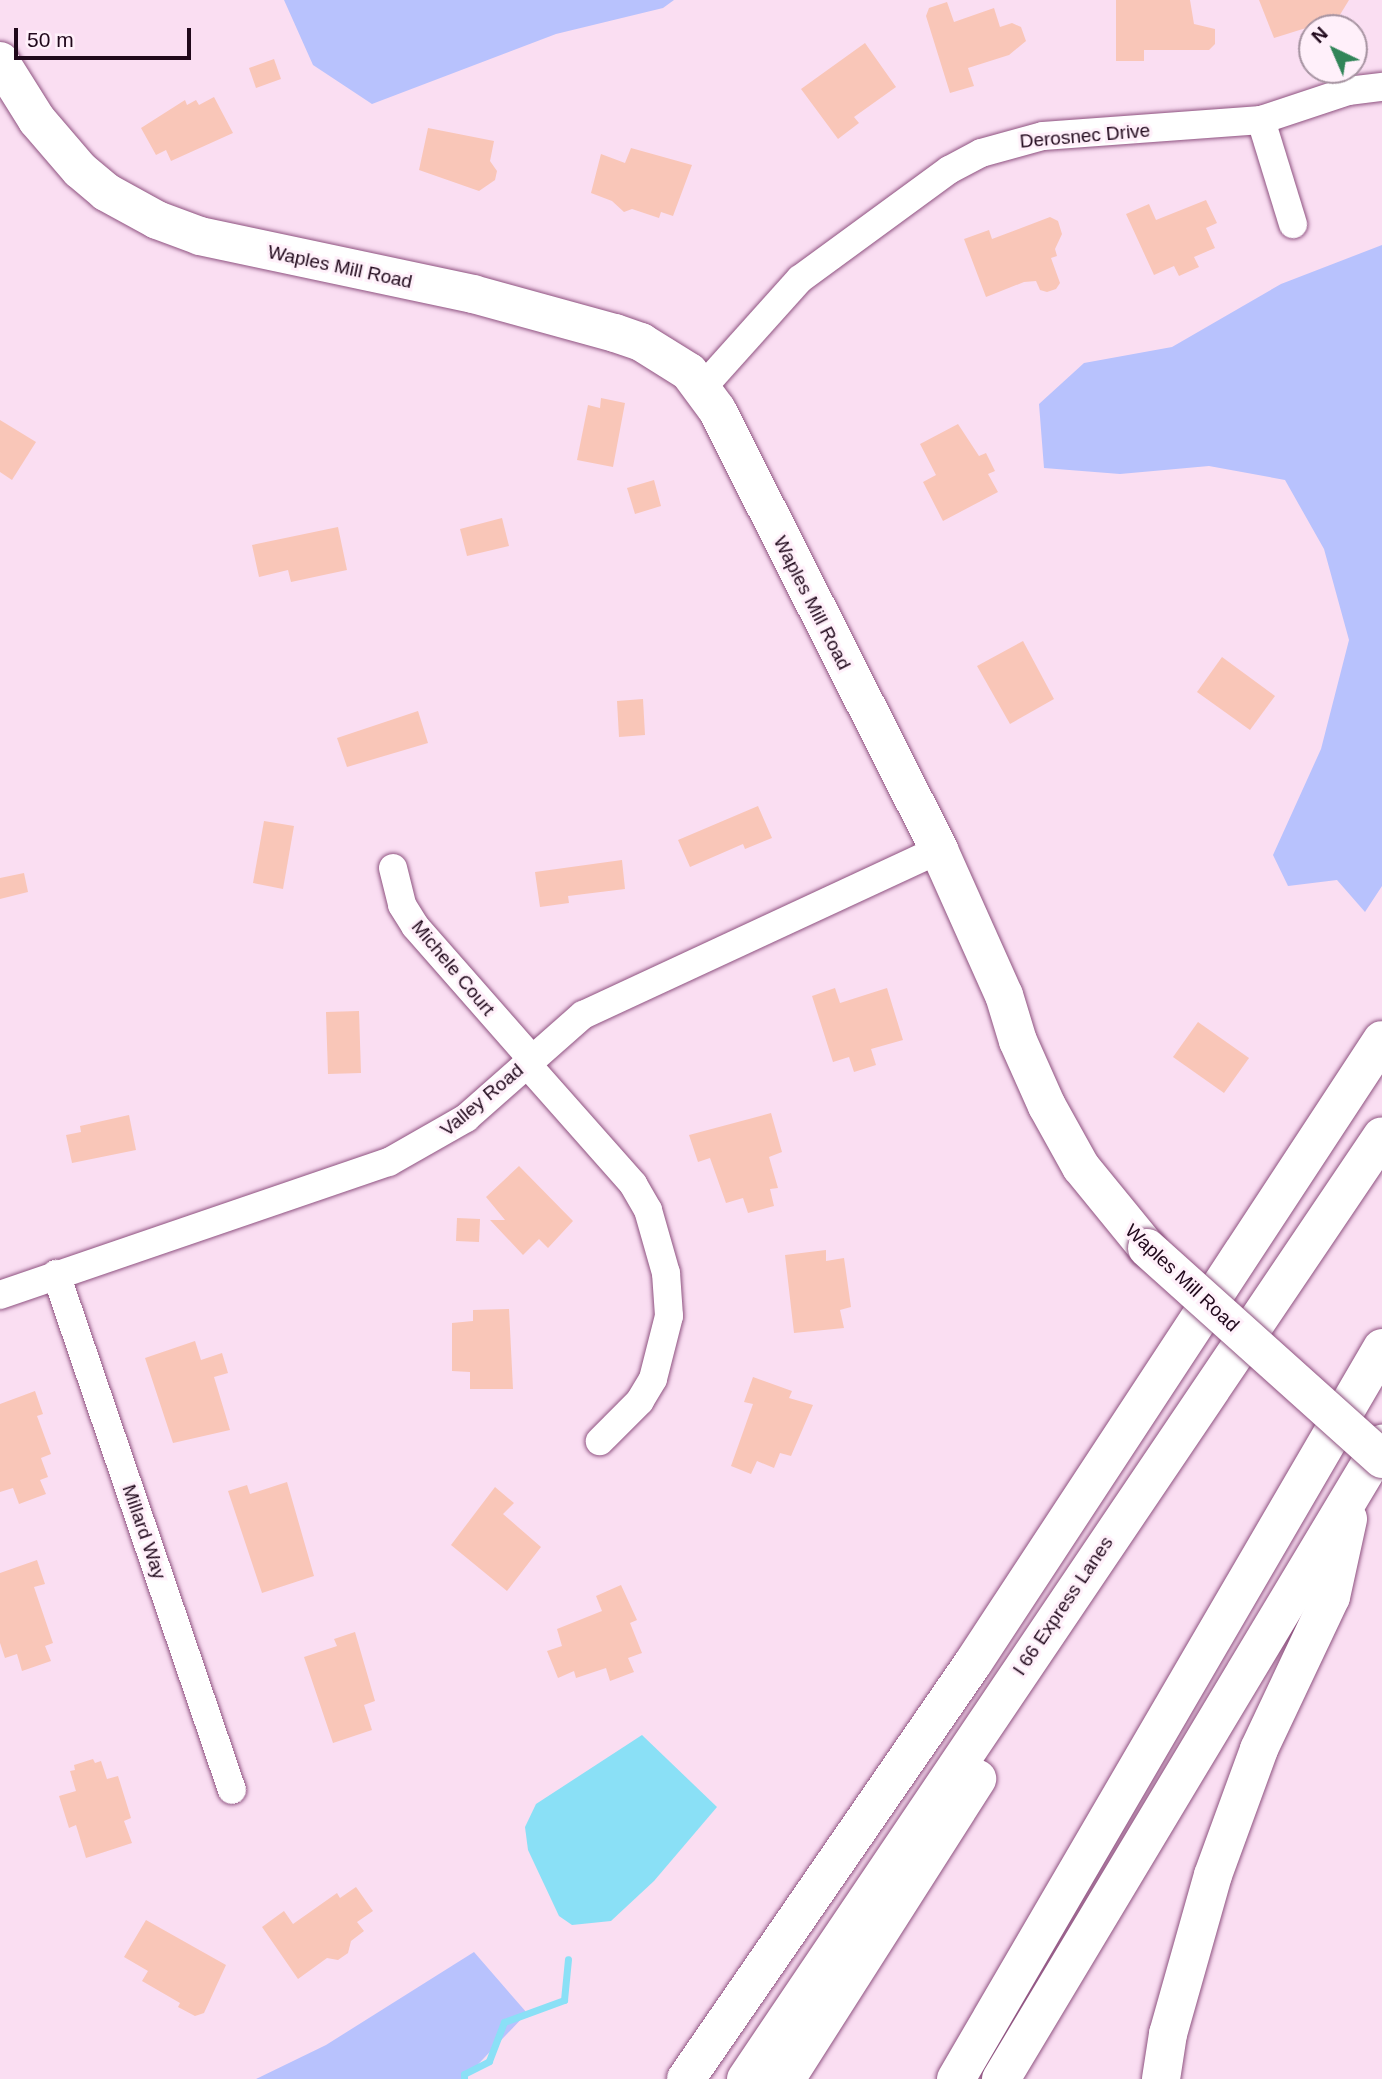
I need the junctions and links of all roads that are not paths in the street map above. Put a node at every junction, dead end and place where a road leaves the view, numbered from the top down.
1 (0, 61) edge
2 (1382, 87) edge
3 (1261, 120) junction
4 (1293, 224) dead end
5 (704, 387) junction
6 (939, 850) junction
7 (393, 867) dead end
8 (1382, 1040) edge
9 (528, 1060) junction
10 (1382, 1136) edge
11 (56, 1274) junction
12 (0, 1296) edge
13 (1382, 1349) edge
14 (600, 1441) dead end
15 (1382, 1444) edge
16 (1382, 1460) edge
17 (1355, 1488) junction
18 (1062, 1605) junction
19 (232, 1790) dead end
20 (686, 2074) edge
21 (746, 2079) edge
22 (786, 2079) edge
23 (956, 2079) edge
24 (1001, 2079) edge
25 (1161, 2079) edge

1 - 5 main road, Waples Mill Road
2 - 3 street, Derosnec Drive
3 - 4 street
3 - 5 street, Derosnec Drive
5 - 6 main road, Waples Mill Road
6 - 9 street, Valley Road
6 - 16 main road, Waples Mill Road, bridge
7 - 9 street, Michele Court
8 - 20 main road
9 - 11 street, Valley Road
9 - 14 street, Michele Court
10 - 18 main road, I 66 Express Lanes
11 - 12 street, Valley Road
11 - 19 street, Millard Way
13 - 23 main road
15 - 17 main road
17 - 24 main road
17 - 25 main road
18 - 21 main road, I 66 Express Lanes
18 - 22 main road

